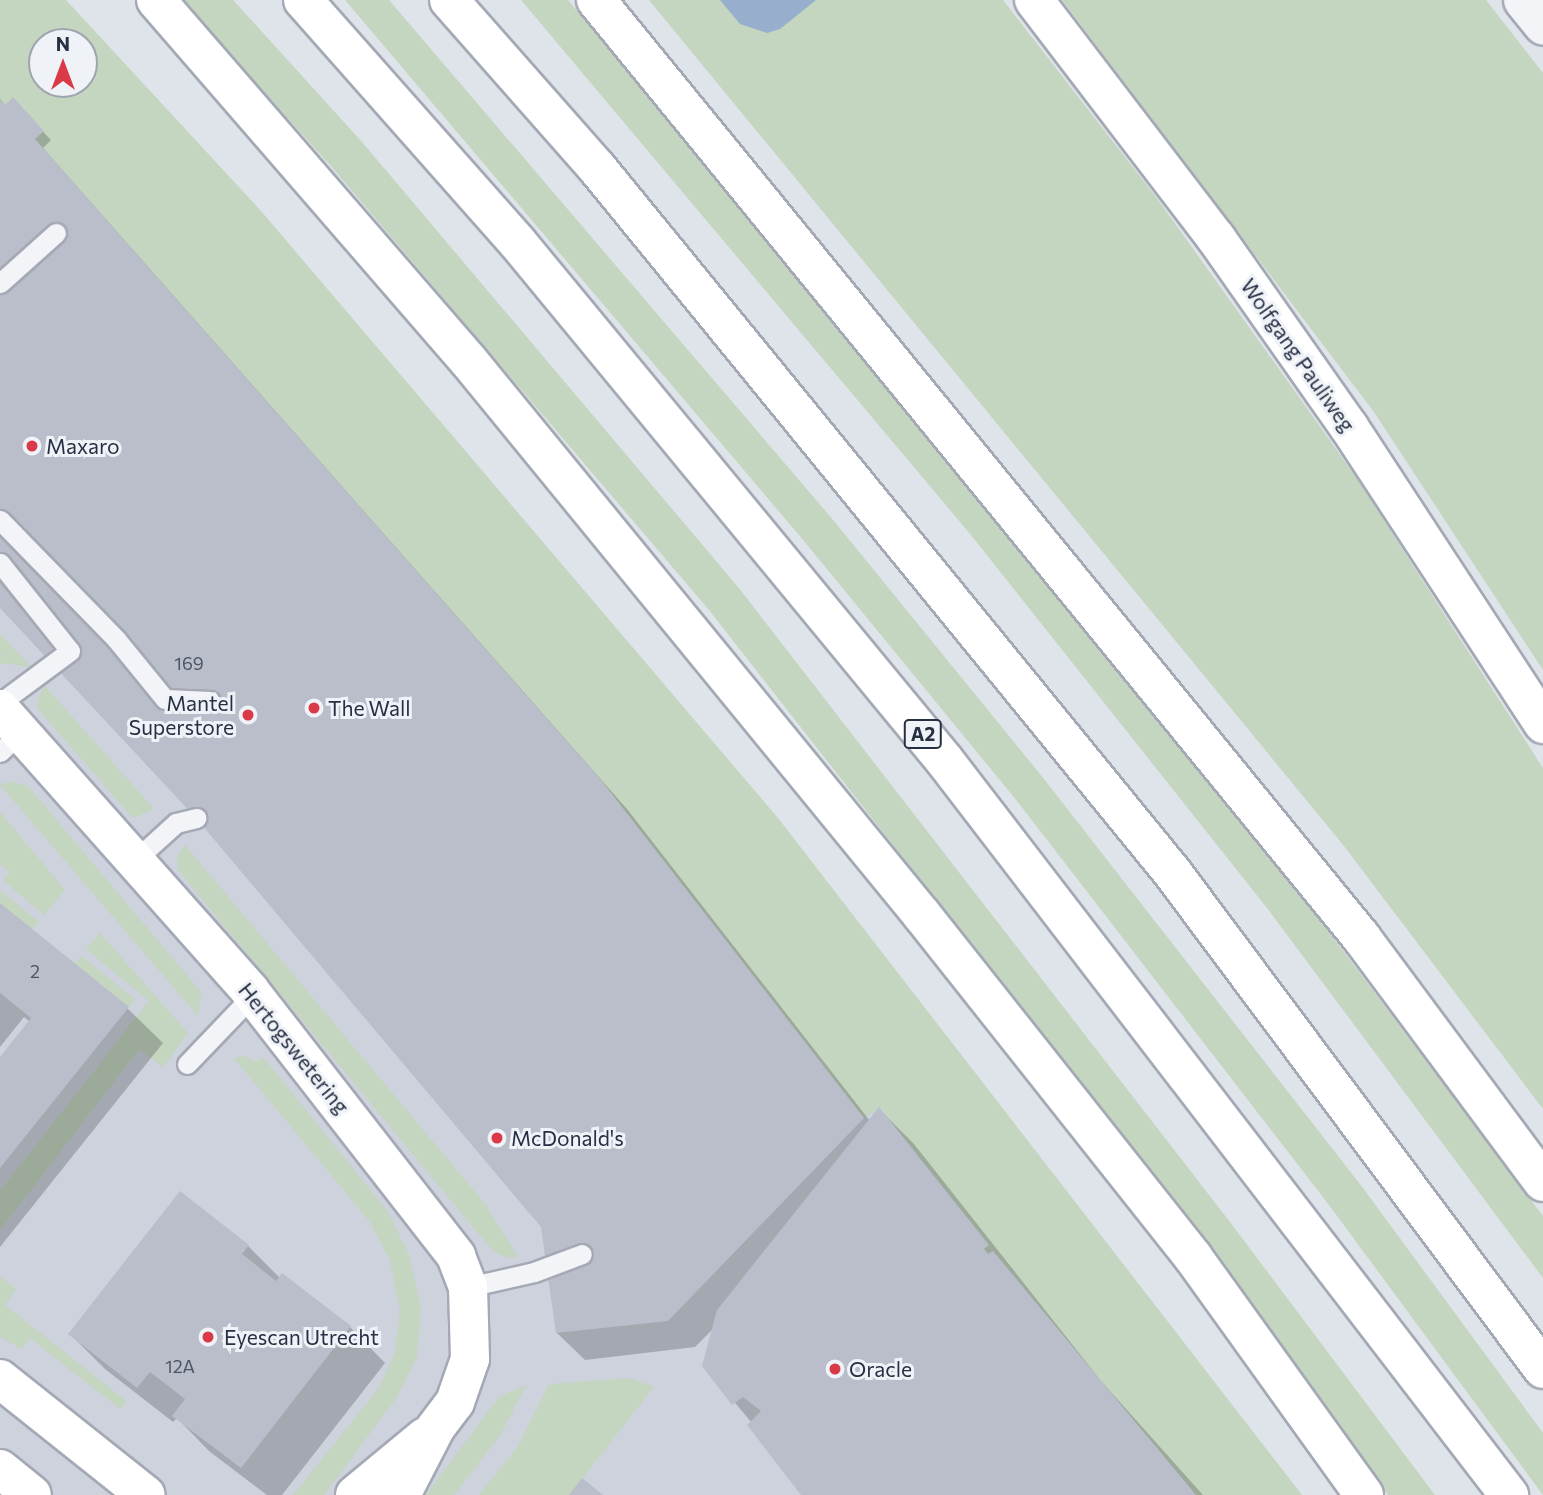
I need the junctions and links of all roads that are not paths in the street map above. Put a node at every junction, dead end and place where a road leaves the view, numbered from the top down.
1 (156, 0) edge
2 (303, 0) edge
3 (449, 0) edge
4 (596, 0) edge
5 (1034, 0) edge
6 (1522, 0) edge
7 (1543, 26) edge
8 (56, 233) dead end
9 (0, 283) edge
10 (0, 520) edge
11 (0, 563) edge
12 (210, 701) dead end
13 (5, 724) edge
14 (1543, 724) edge
15 (196, 818) dead end
16 (135, 860) junction
17 (253, 995) junction
18 (187, 1063) dead end
19 (1543, 1182) edge
20 (582, 1254) dead end
21 (468, 1287) junction
22 (1543, 1369) edge
23 (0, 1379) edge
24 (435, 1429) junction
25 (0, 1469) edge
26 (32, 1495) edge
27 (146, 1495) edge
28 (355, 1495) edge
29 (401, 1495) edge
30 (1364, 1495) edge
31 (1509, 1495) edge

1 - 30 main road
2 - 31 main road, A2
3 - 22 main road
4 - 19 main road
5 - 14 main road, Wolfgang Pauliweg
6 - 7 street
8 - 9 lane
10 - 12 lane
11 - 13 lane
13 - 16 main road, Hertogswetering
15 - 16 lane
16 - 17 main road, Hertogswetering
17 - 18 lane
17 - 21 main road, Hertogswetering
20 - 21 lane
21 - 24 main road, Hertogswetering
23 - 27 main road
24 - 28 main road, Hertogswetering
24 - 29 main road, Hertogswetering
25 - 26 main road

